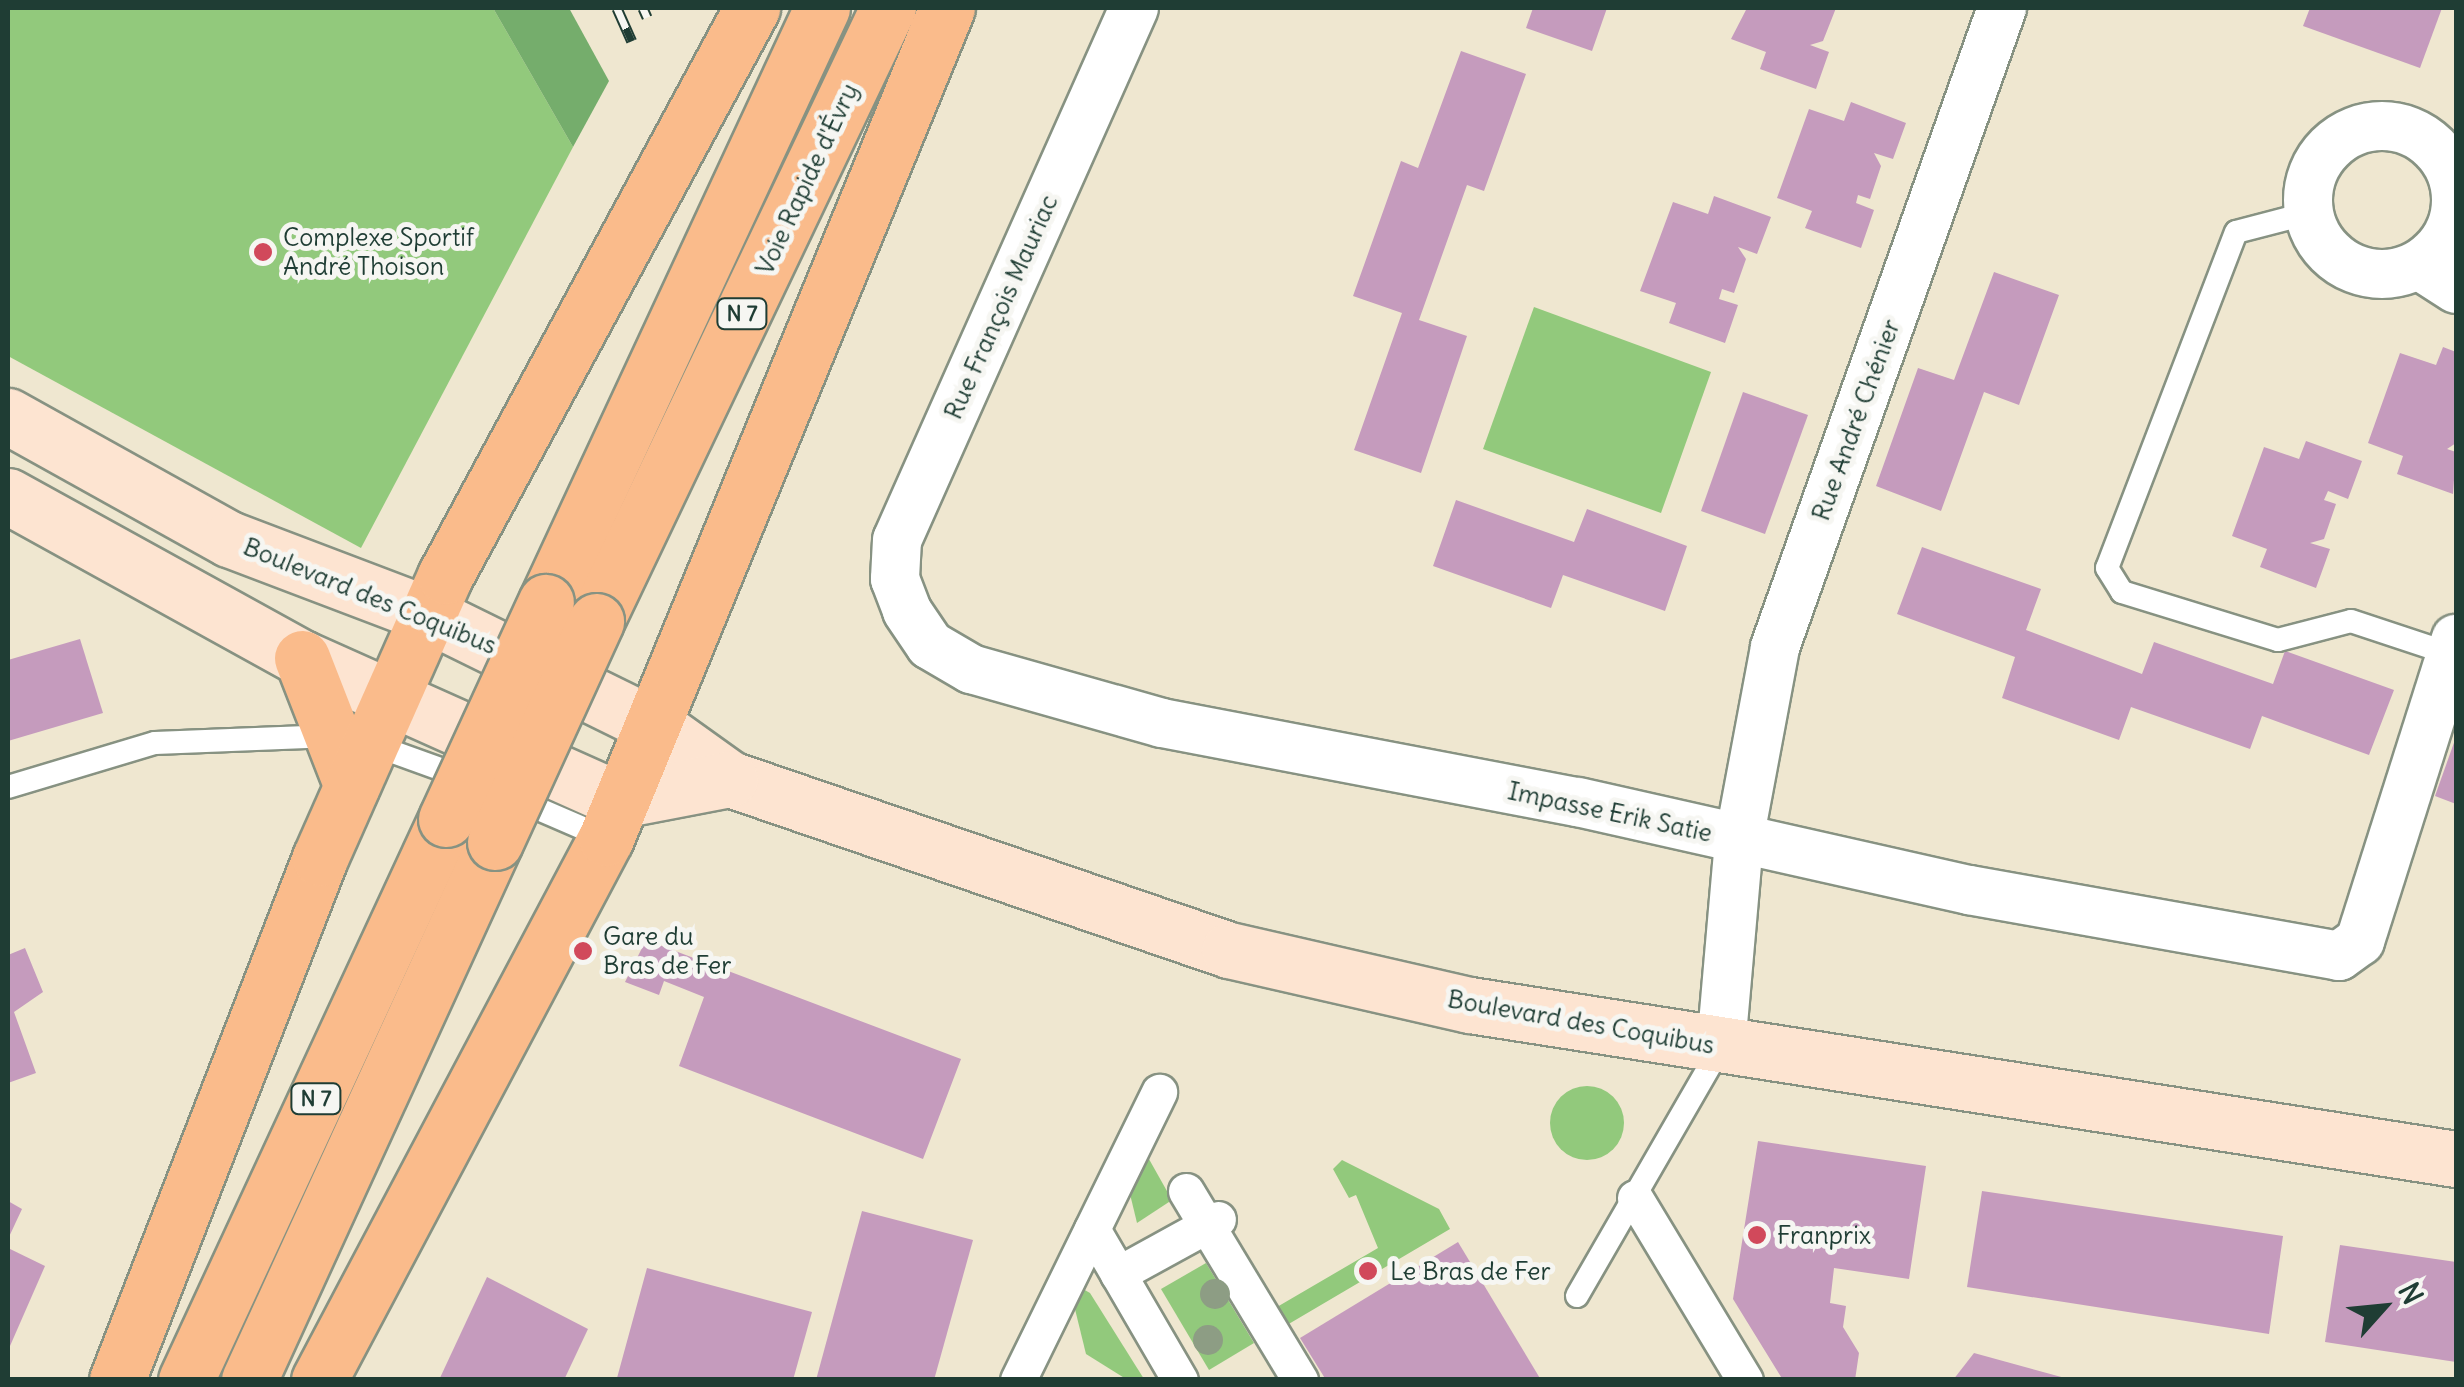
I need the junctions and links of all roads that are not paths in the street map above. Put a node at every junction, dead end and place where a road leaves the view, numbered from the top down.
1 (752, 8) edge
2 (822, 8) edge
3 (888, 8) edge
4 (947, 8) edge
5 (1134, 8) edge
6 (2002, 8) edge
7 (2308, 213) junction
8 (2438, 277) edge
9 (8, 416) edge
10 (8, 496) edge
11 (906, 611) joint
12 (429, 615) junction
13 (2454, 647) edge
14 (657, 727) junction
15 (362, 741) junction
16 (730, 779) junction
17 (8, 787) edge
18 (613, 819) junction
19 (1739, 840) junction
20 (1721, 1047) junction
21 (1159, 1092) dead end
22 (2456, 1159) edge
23 (1186, 1191) dead end
24 (1635, 1198) junction
25 (1212, 1222) junction
26 (1092, 1229) junction
27 (1118, 1274) junction
28 (1578, 1296) dead end
29 (1300, 1379) edge
30 (117, 1380) edge
31 (186, 1380) edge
32 (249, 1380) edge
33 (319, 1380) edge
34 (1018, 1380) edge
35 (1180, 1380) edge
36 (1746, 1380) edge

1 - 12 main road
2 - 31 main road, N 7, bridge
3 - 32 main road, Voie Rapide d'Évry / N 7, bridge
4 - 14 main road
5 - 11 street, Rue François Mauriac
6 - 19 street, Rue André Chénier
7 - 8 street
7 - 8 street
7 - 13 lane
9 - 12 main road, Boulevard des Coquibus
10 - 15 main road
11 - 19 street, Impasse Erik Satie
12 - 14 main road, Boulevard des Coquibus
12 - 15 main road
13 - 19 street, Impasse Erik Satie
14 - 16 main road, Boulevard des Coquibus
14 - 18 main road
15 - 17 lane
15 - 18 main road
15 - 30 main road
16 - 18 main road, Boulevard des Coquibus
16 - 20 main road, Boulevard des Coquibus
18 - 33 main road
19 - 20 street, Rue André Chénier
20 - 22 main road, Boulevard des Coquibus
20 - 24 lane
21 - 26 street
23 - 25 street
24 - 28 lane
24 - 36 street
25 - 27 street
25 - 29 street
26 - 27 street
26 - 34 street
27 - 35 street

